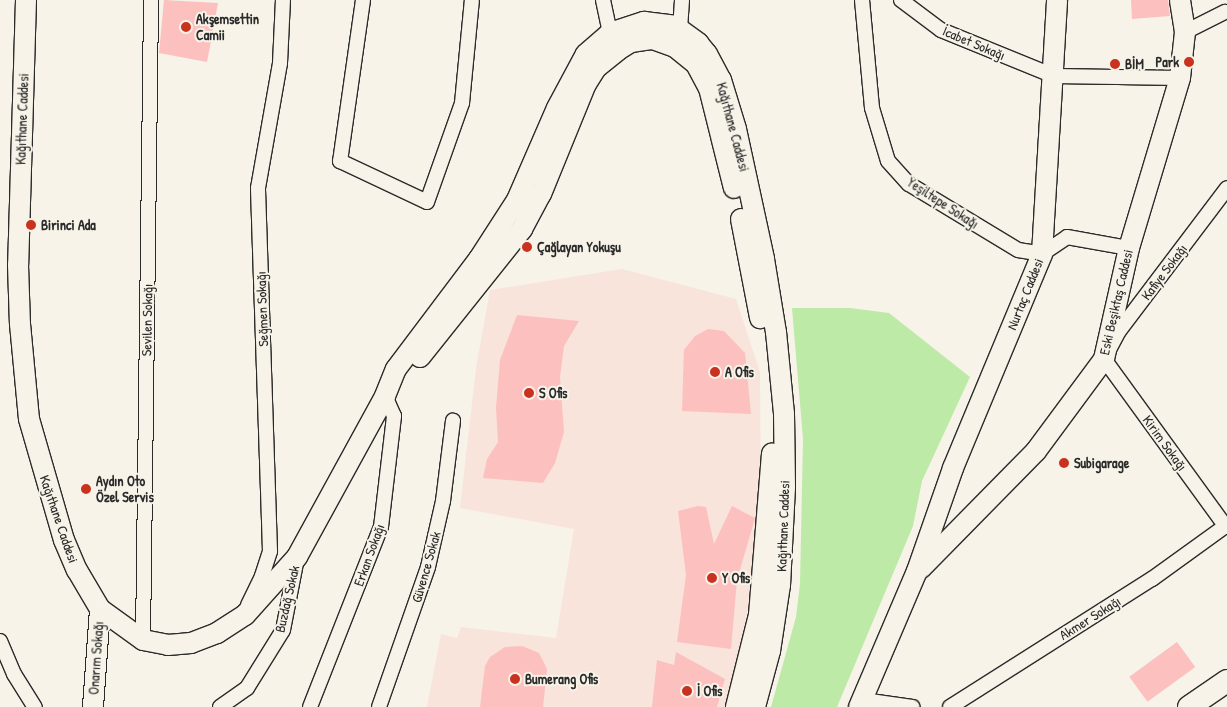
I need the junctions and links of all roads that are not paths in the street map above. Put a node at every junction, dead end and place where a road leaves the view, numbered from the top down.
1 (26, 0) edge
2 (151, 0) edge
3 (283, 0) edge
4 (363, 0) edge
5 (472, 0) edge
6 (603, 0) edge
7 (682, 0) edge
8 (862, 0) edge
9 (901, 0) edge
10 (1058, 0) edge
11 (1180, 0) edge
12 (1226, 9) edge
13 (1185, 32) junction
14 (677, 38) junction
15 (614, 41) junction
16 (1054, 76) junction
17 (1180, 78) junction
18 (1227, 188) edge
19 (1129, 248) junction
20 (1042, 254) junction
21 (1104, 359) junction
22 (385, 396) junction
23 (453, 421) dead end
24 (944, 493) junction
25 (990, 498) junction
26 (1227, 526) edge
27 (297, 558) junction
28 (918, 571) junction
29 (100, 609) junction
30 (246, 615) junction
31 (143, 640) junction
32 (0, 641) edge
33 (1227, 681) edge
34 (861, 704) edge
35 (35, 707) edge
36 (93, 707) edge
37 (220, 707) edge
38 (310, 707) edge
39 (379, 707) edge
40 (736, 707) edge
41 (755, 707) edge
42 (913, 707) edge
43 (950, 707) edge
44 (1189, 707) edge

1 - 29 main road, Kağıthane Caddesi
2 - 31 street, Sevilen Sokağı
3 - 30 street, Seğmen Sokağı
4 - 5 street
6 - 15 street
7 - 14 street
8 - 20 street, Yeşiltepe Sokağı
9 - 16 street, İcabet Sokağı
10 - 16 main road, Nurtaç Caddesi
11 - 13 main road, Eski Beşiktaş Caddesi
12 - 13 street
13 - 17 main road, Eski Beşiktaş Caddesi
14 - 15 main road, Kağıthane Caddesi
14 - 40 main road, Kağıthane Caddesi
14 - 41 main road, Kağıthane Caddesi
15 - 22 main road, Kağıthane Caddesi
16 - 17 street
16 - 20 main road, Nurtaç Caddesi
17 - 19 main road, Eski Beşiktaş Caddesi
18 - 21 street, Kafiye Sokağı
19 - 20 street
19 - 21 main road, Eski Beşiktaş Caddesi
20 - 24 main road, Nurtaç Caddesi
21 - 25 main road, Eski Beşiktaş Caddesi
21 - 26 street, Kirim Sokağı
22 - 27 main road, Kağıthane Caddesi
22 - 38 street, Erkan Sokağı
23 - 39 street, Güvence Sokak
24 - 25 main road
24 - 28 main road, Nurtaç Caddesi
25 - 28 main road, Eski Beşiktaş Caddesi
26 - 43 street, Akmer Sokağı
27 - 30 main road, Kağıthane Caddesi
27 - 37 street, Buzdağ Sokak
28 - 34 main road, Nurtaç Caddesi
29 - 31 main road, Kağıthane Caddesi
29 - 36 main road, Onarım Sokağı
30 - 31 main road, Kağıthane Caddesi
32 - 35 street
33 - 44 main road
34 - 42 street

